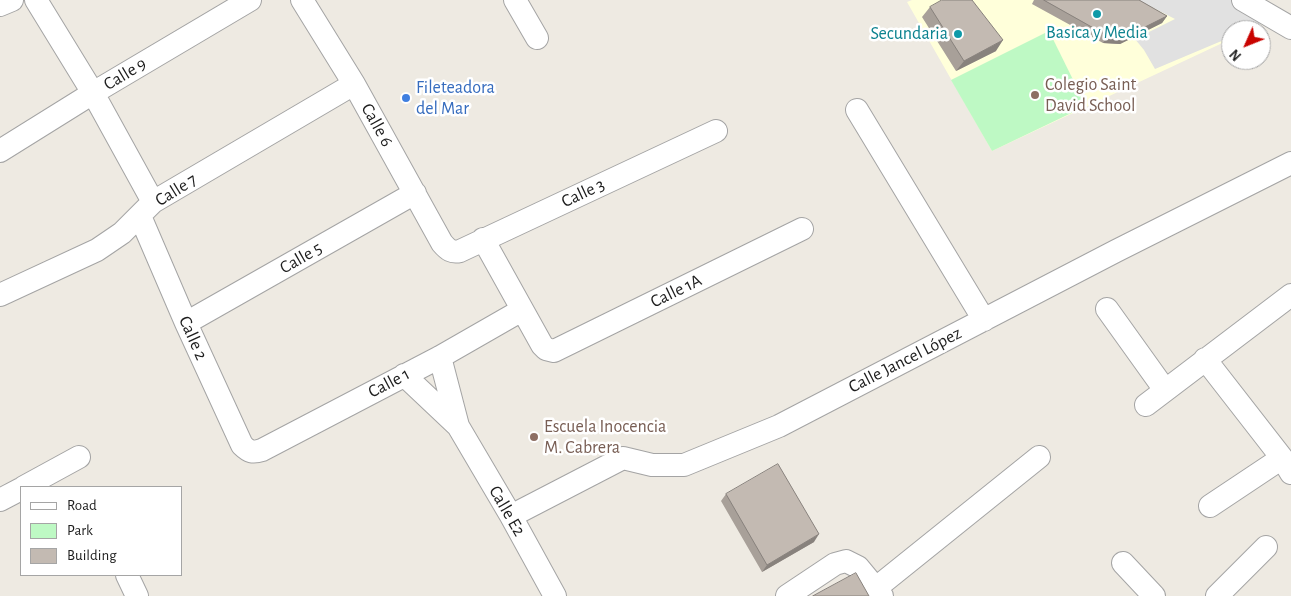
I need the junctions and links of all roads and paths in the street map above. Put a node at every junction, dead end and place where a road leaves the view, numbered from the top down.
1 (12, 0) edge
2 (36, 0) edge
3 (250, 0) edge
4 (302, 0) edge
5 (515, 0) edge
6 (1243, 0) edge
7 (0, 5) edge
8 (1291, 28) edge
9 (537, 38) dead end
10 (354, 84) junction
11 (93, 93) junction
12 (857, 110) dead end
13 (716, 131) dead end
14 (0, 151) edge
15 (1291, 163) edge
16 (415, 193) junction
17 (147, 209) junction
18 (802, 230) dead end
19 (483, 239) junction
20 (450, 251) joint
21 (0, 295) edge
22 (1291, 295) edge
23 (1107, 309) dead end
24 (522, 310) junction
25 (984, 320) junction
26 (186, 323) junction
27 (440, 356) junction
28 (1205, 359) junction
29 (404, 375) junction
30 (1165, 390) junction
31 (1146, 405) dead end
32 (458, 426) junction
33 (254, 452) joint
34 (79, 457) dead end
35 (1039, 457) dead end
36 (1287, 465) edge
37 (27, 486) edge
38 (20, 490) edge
39 (0, 500) edge
40 (1210, 506) dead end
41 (511, 516) junction
42 (1266, 546) dead end
43 (1123, 563) dead end
44 (127, 576) edge
45 (880, 589) edge
46 (137, 596) edge
47 (555, 596) edge
48 (787, 596) edge
49 (1154, 596) edge
50 (1217, 596) edge

1 - 7 street
2 - 11 street, Calle 2
3 - 11 street, Calle 9
4 - 10 street, Calle 6
5 - 9 street
6 - 8 street
10 - 16 street, Calle 6
10 - 17 street, Calle 7
11 - 14 street, Calle 9
11 - 17 street, Calle 2
12 - 25 street
13 - 19 street, Calle 3
15 - 25 street, Calle Jancel López
16 - 20 street, Calle 6
16 - 26 street, Calle 5
17 - 21 street, Calle 7
17 - 26 street, Calle 2
18 - 24 street, Calle 1A
19 - 20 street, Calle 3
19 - 24 street
22 - 28 street
23 - 30 street
24 - 27 street, Calle 1
25 - 41 street, Calle Jancel López
26 - 33 street, Calle 2
27 - 29 street, Calle 1
27 - 32 street, Calle E2
28 - 30 street
28 - 36 street
29 - 32 street, Calle E2
29 - 33 street, Calle 1
30 - 31 street
32 - 41 street, Calle E2
34 - 37 street
35 - 45 street
36 - 40 street
38 - 39 street
41 - 47 street, Calle E2
42 - 50 street
43 - 49 street
44 - 46 street
45 - 48 street

